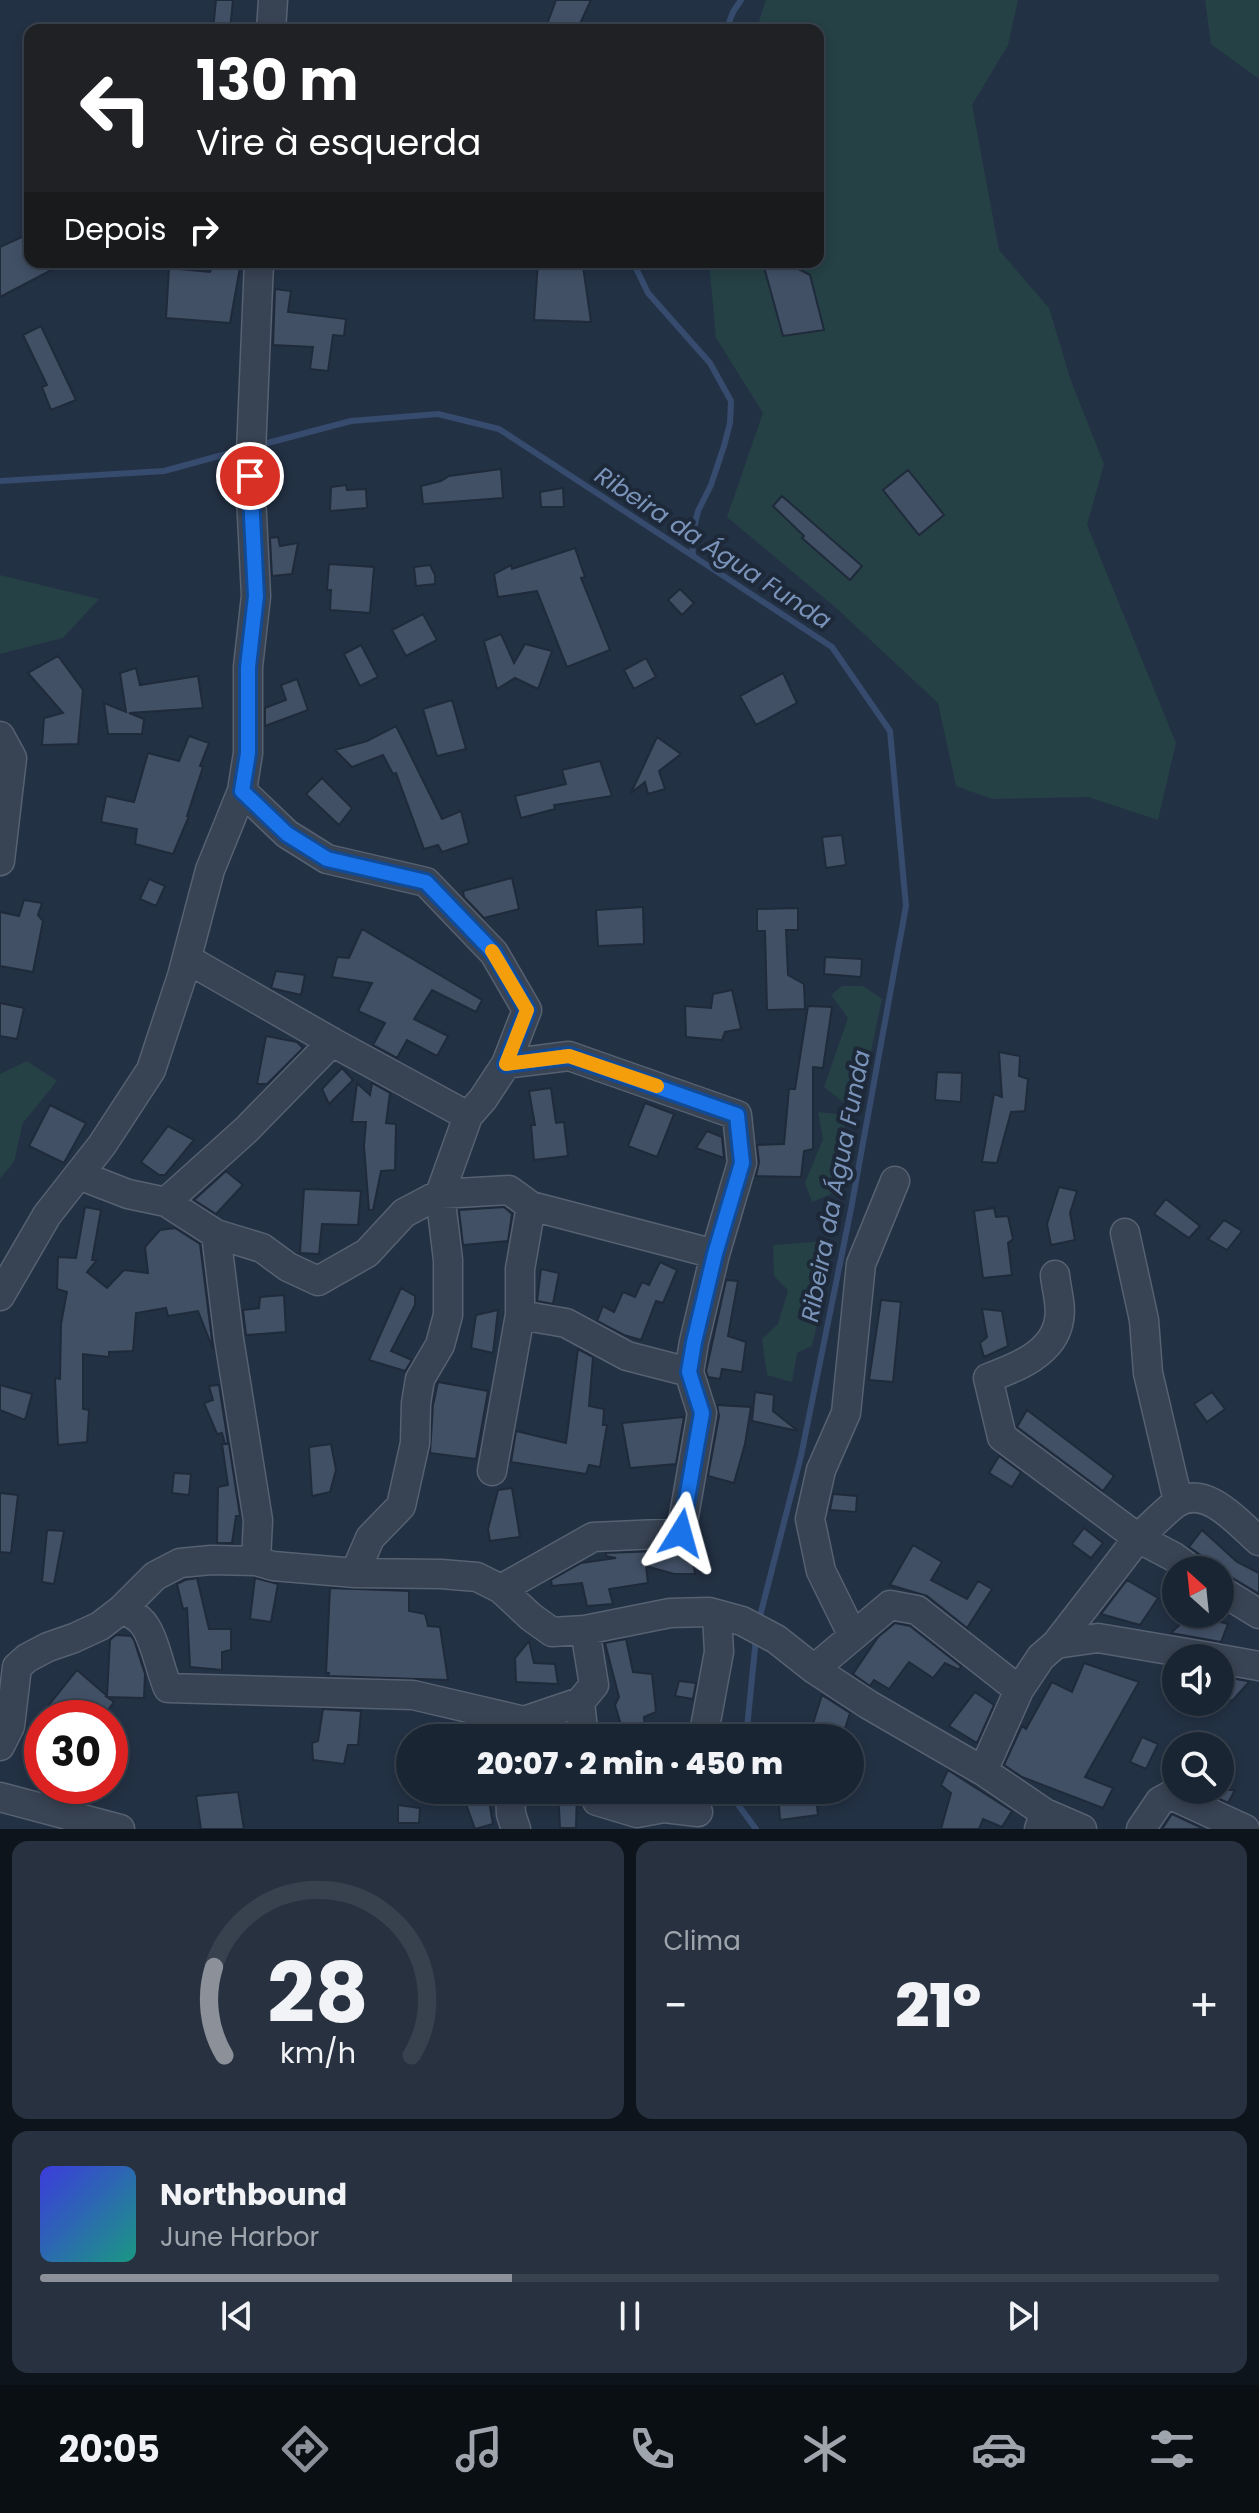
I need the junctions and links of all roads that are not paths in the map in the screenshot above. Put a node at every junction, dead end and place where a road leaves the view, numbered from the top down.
1 (273, 0) edge
2 (271, 24) edge
3 (259, 268) edge
4 (0, 736) edge
5 (242, 791) junction
6 (0, 861) edge
7 (187, 959) junction
8 (332, 1042) junction
9 (506, 1064) junction
10 (468, 1116) junction
11 (79, 1175) junction
12 (895, 1181) dead end
13 (440, 1194) junction
14 (166, 1202) junction
15 (531, 1206) junction
16 (1125, 1233) dead end
17 (216, 1234) junction
18 (715, 1254) junction
19 (1055, 1275) dead end
20 (0, 1296) edge
21 (520, 1315) junction
22 (689, 1372) junction
23 (492, 1471) dead end
24 (1178, 1501) junction
25 (1138, 1538) junction
26 (1259, 1541) edge
27 (1168, 1556) edge
28 (256, 1561) junction
29 (355, 1573) junction
30 (501, 1589) junction
31 (1234, 1599) edge
32 (122, 1609) junction
33 (1259, 1614) edge
34 (717, 1615) junction
35 (585, 1630) junction
36 (853, 1636) junction
37 (1056, 1644) junction
38 (1162, 1649) edge
39 (1234, 1661) edge
40 (1259, 1666) edge
41 (814, 1669) junction
42 (1019, 1690) junction
43 (580, 1702) junction
44 (503, 1724) edge
45 (534, 1724) edge
46 (582, 1724) edge
47 (706, 1724) edge
48 (0, 1746) edge
49 (983, 1771) junction
50 (0, 1797) edge
51 (511, 1804) edge
52 (607, 1804) edge
53 (698, 1810) edge
54 (1042, 1821) edge
55 (1228, 1825) edge
56 (120, 1829) edge
57 (516, 1829) edge
58 (1082, 1829) edge
59 (1141, 1829) edge

1 - 2 street
3 - 5 street
4 - 6 street
5 - 7 street
5 - 9 street
7 - 8 street
7 - 11 street
8 - 10 street
8 - 14 street
9 - 10 street
9 - 18 street
10 - 13 street
11 - 14 street
11 - 20 street
12 - 36 street
13 - 15 street
13 - 17 street
13 - 29 street
14 - 17 street
15 - 18 street
15 - 21 street
16 - 24 street
17 - 28 street
18 - 22 street
19 - 25 street
21 - 22 street
21 - 23 street
22 - 30 street
24 - 25 street
24 - 26 street
25 - 27 street
25 - 37 street
28 - 29 street
28 - 32 street
29 - 30 street
30 - 35 street
31 - 33 street
32 - 44 street
32 - 48 street
34 - 35 street
34 - 41 street
34 - 47 street
35 - 43 street
36 - 41 street
36 - 42 street
37 - 38 street
37 - 42 street
39 - 40 street
41 - 49 street
42 - 49 street
43 - 45 street
43 - 46 street
49 - 54 street
50 - 56 street
51 - 57 street
52 - 53 street
54 - 58 street
55 - 59 street

